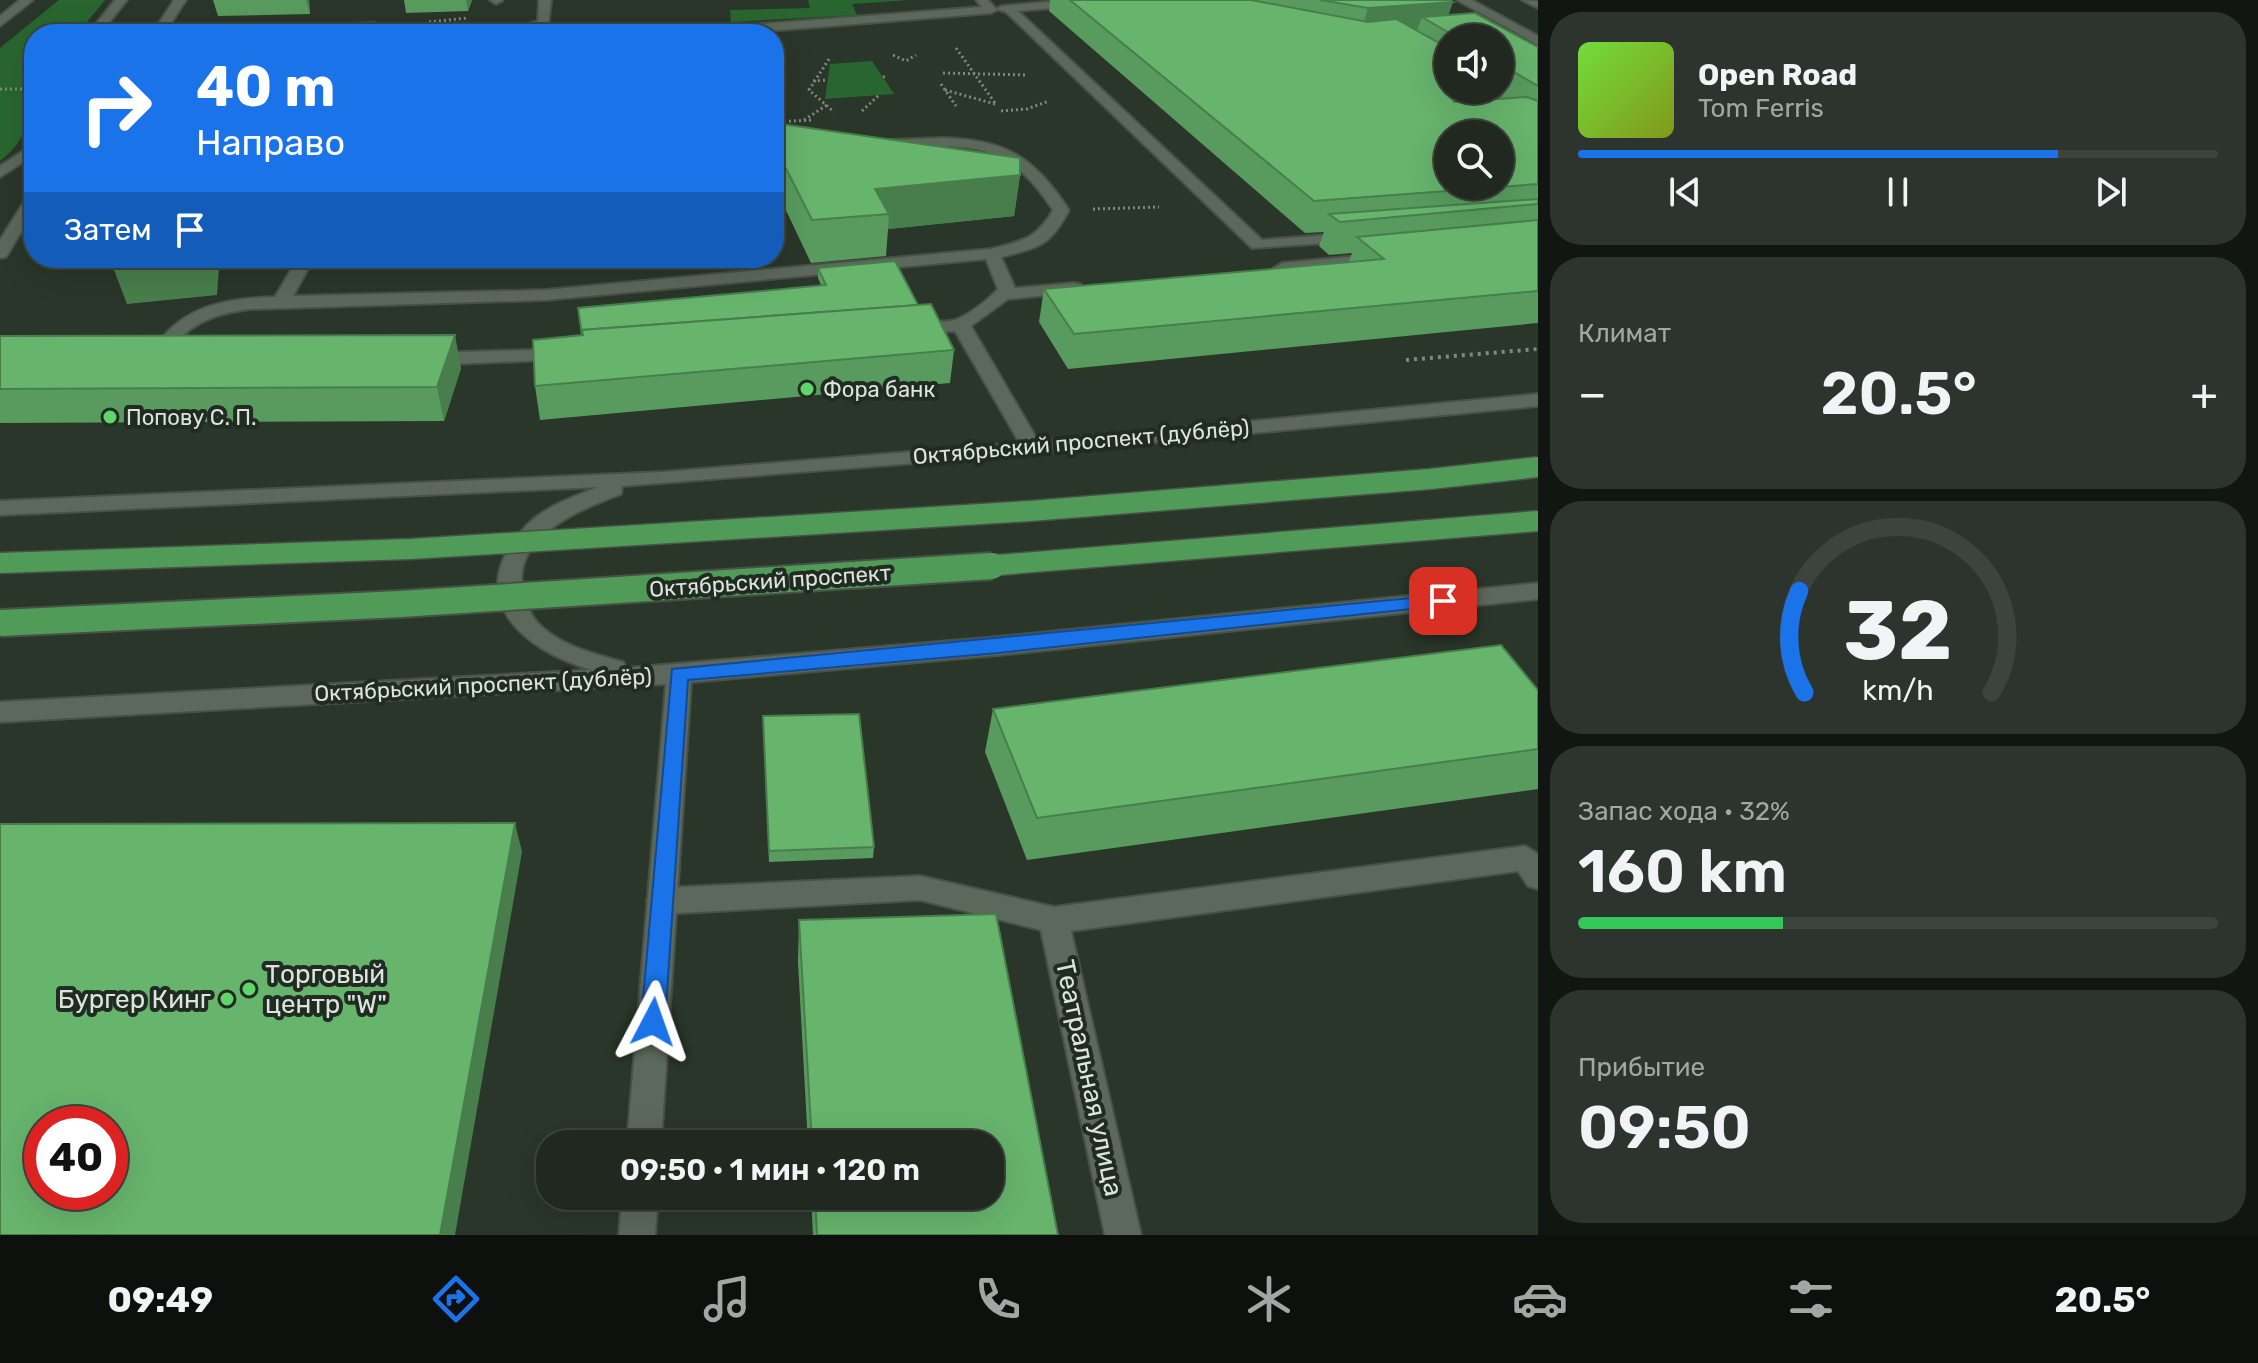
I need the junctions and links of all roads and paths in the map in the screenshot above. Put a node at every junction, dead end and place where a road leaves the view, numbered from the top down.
1 (27, 0) edge
2 (121, 0) edge
3 (180, 0) edge
4 (545, 0) edge
5 (1108, 0) edge
6 (1463, 0) edge
7 (1491, 0) edge
8 (1528, 0) edge
9 (987, 5) edge
10 (1538, 5) edge
11 (1009, 9) junction
12 (1514, 12) dead end
13 (846, 21) junction
14 (0, 22) edge
15 (102, 24) edge
16 (164, 24) edge
17 (540, 24) edge
18 (784, 27) edge
19 (1514, 29) edge
20 (1517, 29) junction
21 (1538, 41) edge
22 (951, 42) dead end
23 (1074, 70) junction
24 (943, 73) dead end
25 (975, 73) junction
26 (888, 76) dead end
27 (883, 77) dead end
28 (828, 80) dead end
29 (813, 81) junction
30 (941, 84) dead end
31 (0, 89) edge
32 (24, 89) edge
33 (945, 90) junction
34 (879, 95) dead end
35 (995, 103) junction
36 (827, 105) junction
37 (956, 106) dead end
38 (862, 111) dead end
39 (834, 112) dead end
40 (812, 120) dead end
41 (803, 121) junction
42 (1007, 121) dead end
43 (784, 122) edge
44 (873, 144) edge
45 (24, 155) edge
46 (0, 173) edge
47 (1216, 205) junction
48 (1061, 210) junction
49 (24, 213) edge
50 (1367, 236) edge
51 (0, 253) edge
52 (991, 254) junction
53 (1403, 256) edge
54 (300, 268) edge
55 (1267, 270) edge
56 (1084, 287) edge
57 (1004, 294) junction
58 (281, 302) junction
59 (961, 325) junction
60 (898, 329) edge
61 (1538, 349) edge
62 (583, 354) edge
63 (414, 359) edge
64 (204, 360) edge
65 (1406, 360) dead end
66 (1538, 400) edge
67 (1032, 448) junction
68 (1538, 467) edge
69 (663, 478) junction
70 (0, 508) edge
71 (1538, 521) edge
72 (0, 563) edge
73 (1538, 591) edge
74 (0, 623) edge
75 (674, 674) junction
76 (0, 712) edge
77 (1538, 877) edge
78 (662, 901) junction
79 (1054, 920) junction
80 (645, 1130) edge
81 (639, 1210) edge
82 (637, 1235) edge
83 (1123, 1235) edge

1 - 14 main road
2 - 15 main road
3 - 16 main road
4 - 17 main road
5 - 11 main road
6 - 20 main road
7 - 12 main road
8 - 10 main road
9 - 11 main road
9 - 13 main road
11 - 23 main road
13 - 18 main road
13 - 29 path
19 - 20 main road
20 - 21 main road
22 - 25 path
23 - 25 path
23 - 47 main road
24 - 25 path
25 - 35 path
26 - 27 path
28 - 29 path
29 - 36 path
30 - 33 path
31 - 32 path
33 - 35 path
33 - 37 path
34 - 38 path
35 - 42 path
36 - 39 path
36 - 41 path
40 - 41 path
41 - 43 path
44 - 48 main road
45 - 46 main road
47 - 48 path
47 - 50 main road
48 - 52 main road
49 - 51 main road
52 - 57 main road
52 - 58 main road
53 - 55 main road
54 - 58 main road
56 - 57 main road
57 - 59 main road
58 - 64 main road
59 - 60 main road
59 - 67 main road
61 - 65 path
62 - 63 main road
66 - 67 main road, Октябрьский проспект (дублёр)
67 - 69 main road, Октябрьский проспект (дублёр)
68 - 72 main road, bridge
69 - 70 main road, Октябрьский проспект (дублёр)
69 - 75 main road
71 - 74 main road, Октябрьский проспект, bridge
73 - 75 main road, Октябрьский проспект (дублёр)
75 - 76 main road, Октябрьский проспект (дублёр)
75 - 78 main road
77 - 79 main road
78 - 79 main road
78 - 80 main road
79 - 83 main road, Театральная улица
81 - 82 main road

